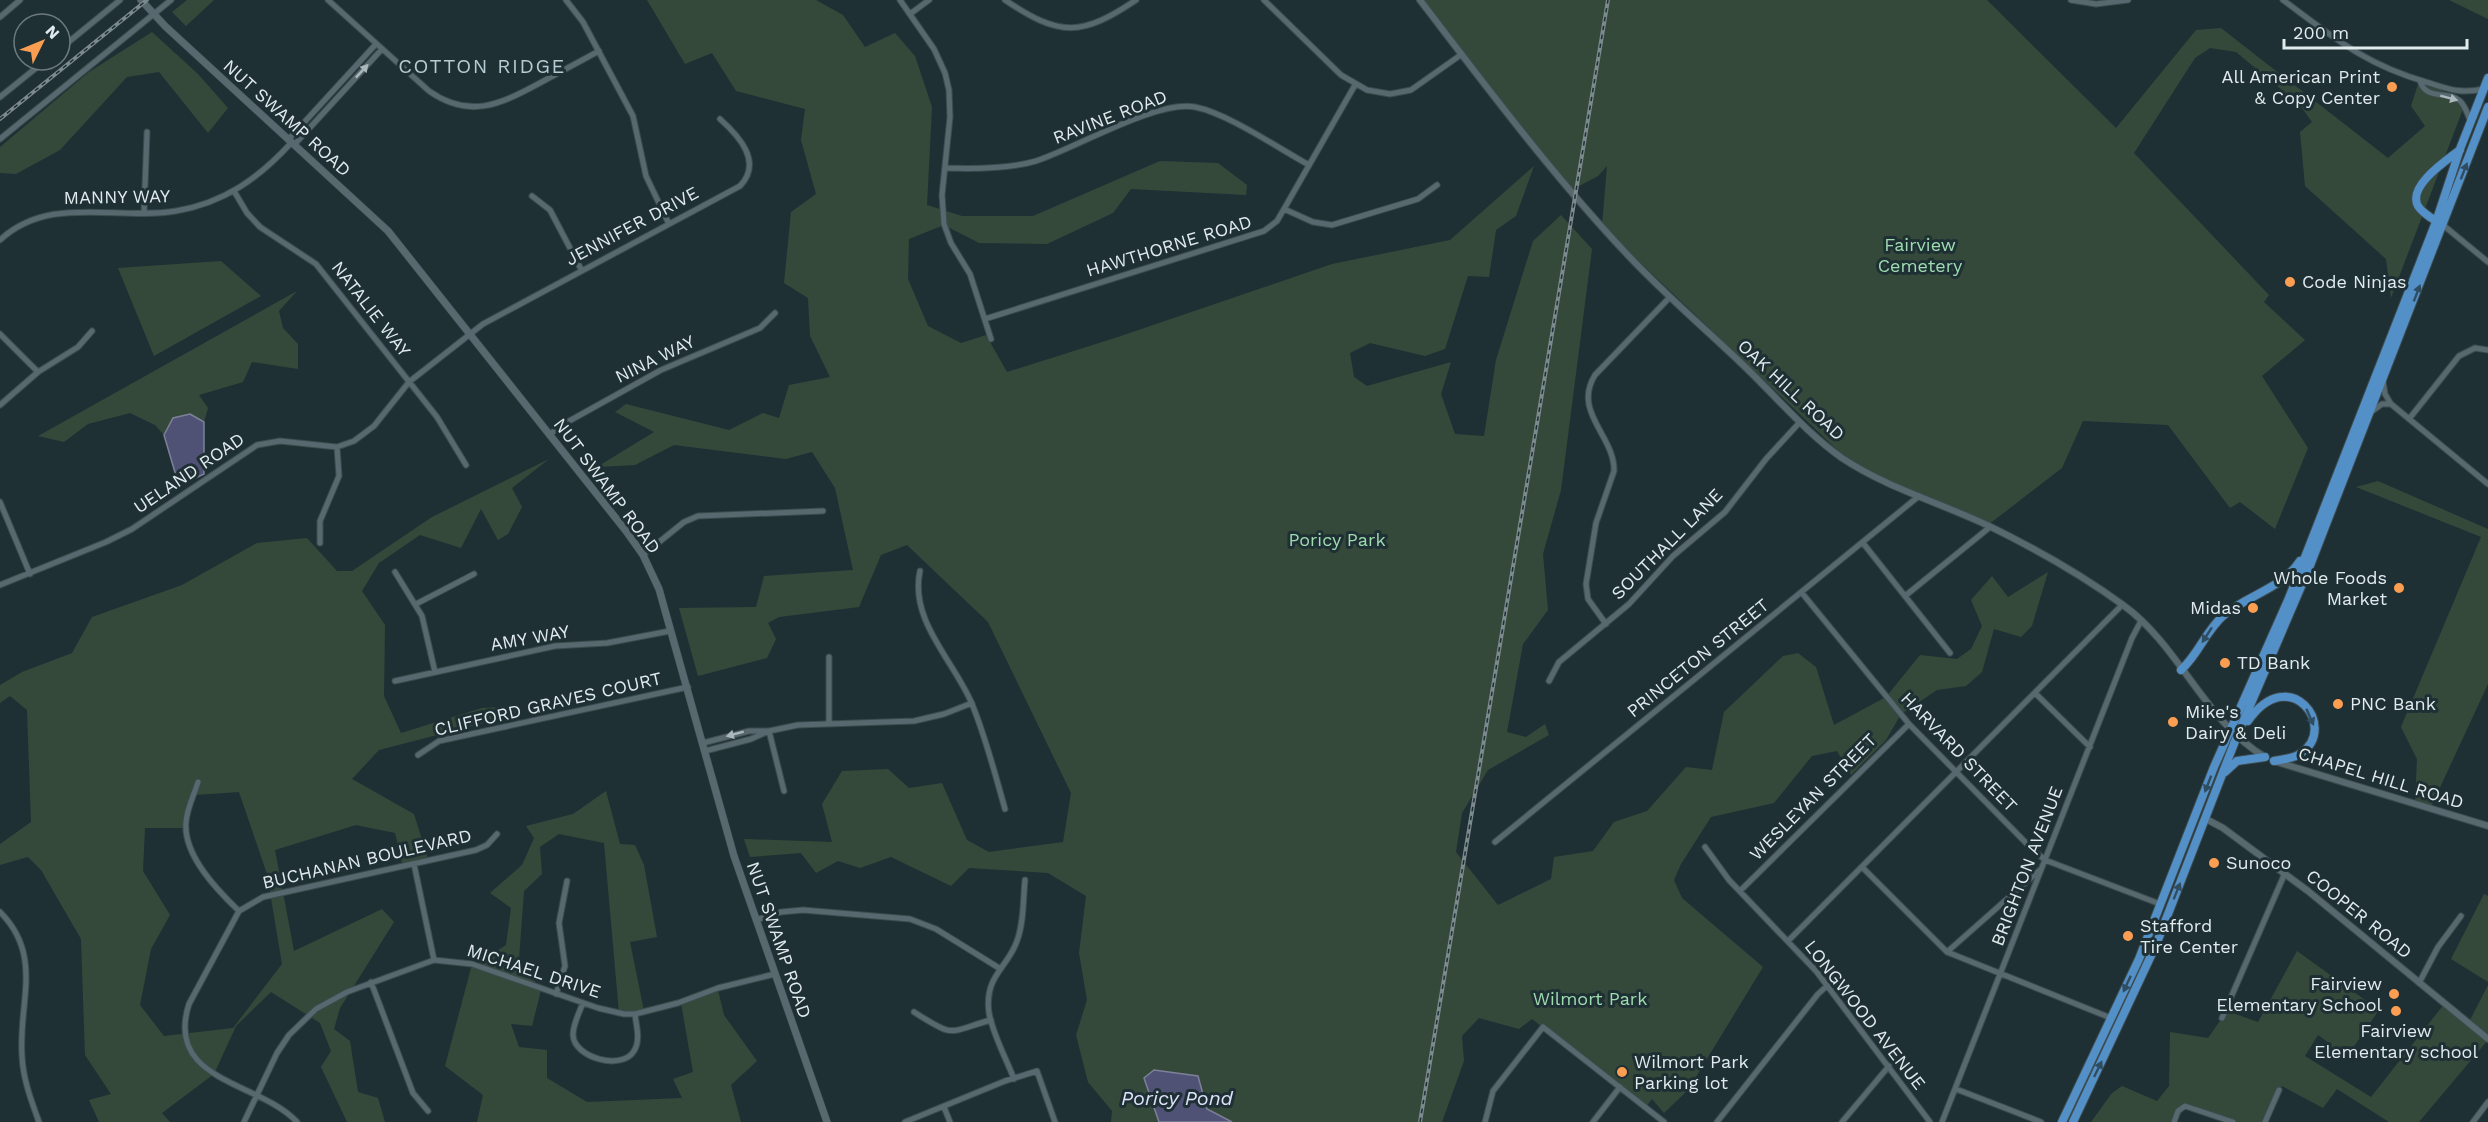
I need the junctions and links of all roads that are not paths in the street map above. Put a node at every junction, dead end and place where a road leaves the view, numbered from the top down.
1 (20, 0) edge
2 (120, 0) edge
3 (141, 0) edge
4 (171, 0) edge
5 (328, 0) edge
6 (566, 0) edge
7 (900, 0) edge
8 (929, 0) edge
9 (1005, 0) edge
10 (1136, 0) edge
11 (1264, 0) edge
12 (1420, 0) edge
13 (2071, 0) edge
14 (2128, 0) edge
15 (2283, 0) edge
16 (910, 14) junction
17 (153, 15) junction
18 (0, 18) edge
19 (72, 39) edge
20 (376, 44) junction
21 (382, 49) junction
22 (599, 51) junction
23 (1462, 54) junction
24 (31, 72) edge
25 (2488, 78) edge
26 (2420, 81) junction
27 (1355, 85) junction
28 (2484, 89) junction
29 (333, 90) junction
30 (340, 95) junction
31 (0, 97) edge
32 (2488, 107) edge
33 (720, 119) dead end
34 (2471, 123) junction
35 (147, 132) dead end
36 (0, 139) edge
37 (291, 143) junction
38 (2460, 149) junction
39 (1309, 165) junction
40 (945, 168) junction
41 (1437, 185) dead end
42 (234, 191) junction
43 (532, 196) dead end
44 (1284, 209) junction
45 (144, 213) junction
46 (2440, 223) junction
47 (669, 224) junction
48 (0, 240) edge
49 (2488, 262) edge
50 (581, 269) junction
51 (1670, 297) junction
52 (775, 313) dead end
53 (985, 319) junction
54 (92, 332) dead end
55 (0, 334) edge
56 (469, 334) junction
57 (991, 339) dead end
58 (2488, 350) edge
59 (38, 372) junction
60 (2383, 379) junction
61 (409, 382) junction
62 (2391, 404) junction
63 (0, 405) edge
64 (2370, 413) junction
65 (2409, 419) junction
66 (1800, 422) junction
67 (549, 435) junction
68 (337, 447) junction
69 (466, 465) dead end
70 (2488, 484) edge
71 (1919, 496) junction
72 (0, 502) edge
73 (823, 511) dead end
74 (1990, 526) junction
75 (2311, 542) junction
76 (320, 543) dead end
77 (1863, 543) junction
78 (643, 555) junction
79 (920, 571) dead end
80 (395, 572) dead end
81 (30, 573) junction
82 (474, 574) dead end
83 (0, 585) edge
84 (1802, 593) junction
85 (1905, 596) junction
86 (416, 604) junction
87 (2122, 605) junction
88 (2141, 621) junction
89 (1606, 624) junction
90 (670, 631) junction
91 (1950, 653) dead end
92 (829, 657) dead end
93 (2181, 670) junction
94 (435, 672) junction
95 (395, 681) dead end
96 (1550, 681) dead end
97 (688, 687) junction
98 (2035, 693) junction
99 (972, 703) junction
100 (829, 723) junction
101 (1908, 724) junction
102 (769, 731) junction
103 (2234, 733) junction
104 (703, 743) junction
105 (2090, 747) junction
106 (705, 752) junction
107 (418, 755) dead end
108 (2265, 757) junction
109 (2274, 761) junction
110 (1955, 772) junction
111 (2223, 774) junction
112 (198, 782) dead end
113 (784, 791) dead end
114 (1005, 809) dead end
115 (2206, 819) junction
116 (2488, 826) edge
117 (497, 834) dead end
118 (1495, 842) dead end
119 (1704, 847) dead end
120 (2045, 860) junction
121 (414, 864) junction
122 (1862, 867) junction
123 (2041, 869) junction
124 (2285, 873) junction
125 (1025, 880) dead end
126 (567, 881) dead end
127 (1740, 891) junction
128 (2160, 904) junction
129 (239, 911) junction
130 (0, 912) edge
131 (2461, 916) dead end
132 (756, 920) junction
133 (1788, 941) junction
134 (1947, 952) junction
135 (434, 960) junction
136 (999, 968) junction
137 (775, 974) junction
138 (2001, 975) junction
139 (371, 982) junction
140 (2419, 983) junction
141 (1828, 985) junction
142 (556, 994) junction
143 (583, 1003) junction
144 (914, 1012) dead end
145 (635, 1014) junction
146 (2111, 1018) junction
147 (2222, 1018) dead end
148 (991, 1020) junction
149 (2488, 1039) edge
150 (1889, 1066) junction
151 (1014, 1079) junction
152 (1620, 1087) junction
153 (1956, 1089) junction
154 (2279, 1090) dead end
155 (256, 1095) junction
156 (2488, 1102) edge
157 (944, 1107) junction
158 (428, 1111) dead end
159 (39, 1122) edge
160 (244, 1122) edge
161 (297, 1122) edge
162 (828, 1122) edge
163 (905, 1122) edge
164 (950, 1122) edge
165 (1055, 1122) edge
166 (1485, 1122) edge
167 (1593, 1122) edge
168 (1664, 1122) edge
169 (1717, 1122) edge
170 (1842, 1122) edge
171 (1930, 1122) edge
172 (1942, 1122) edge
173 (2041, 1122) edge
174 (2062, 1122) edge
175 (2073, 1122) edge
176 (2174, 1122) edge
177 (2234, 1122) edge
178 (2265, 1122) edge
179 (2473, 1122) edge

1 - 18 street
2 - 19 street
3 - 17 main road, NUT SWAMP ROAD
4 - 17 street
5 - 20 street
6 - 22 street
7 - 16 street
8 - 16 street
9 - 10 street
11 - 27 street
12 - 23 street, OAK HILL ROAD
13 - 14 street
15 - 26 street
16 - 40 street
17 - 36 street
17 - 37 main road, NUT SWAMP ROAD
20 - 21 street
20 - 29 street
21 - 22 street
30 -> 21 street
22 - 47 street
23 - 27 street
23 - 51 street, OAK HILL ROAD
24 - 31 street
25 - 28 highway
26 - 28 street
26 -> 34 street
27 - 39 street, HAWTHORNE ROAD
28 - 34 highway
29 - 30 street
29 - 37 street
30 - 37 street
46 -> 32 highway
33 - 47 street, JENNIFER DRIVE
34 - 38 highway
35 - 45 street
37 - 42 street, MANNY WAY
37 - 56 main road, NUT SWAMP ROAD
38 - 46 highway
38 - 46 highway
39 - 40 street, RAVINE ROAD
39 - 44 street, HAWTHORNE ROAD
40 - 53 street
41 - 44 street
42 - 45 street, MANNY WAY
42 - 61 street, NATALIE WAY
43 - 50 street
44 - 53 street, HAWTHORNE ROAD
45 - 48 street, MANNY WAY
46 - 49 street
60 -> 46 highway
46 - 75 highway
47 - 50 street, JENNIFER DRIVE
50 - 56 street, JENNIFER DRIVE
51 - 66 street, OAK HILL ROAD
51 - 89 street
52 - 67 street, NINA WAY
53 - 57 street
54 - 59 street
55 - 59 street
56 - 61 street
56 - 67 main road, NUT SWAMP ROAD
58 - 65 street
59 - 63 street
60 - 62 street
60 - 64 highway
61 - 68 street
61 - 69 street, NATALIE WAY
62 - 64 street
62 - 65 street
64 - 103 highway
65 - 70 street
66 - 71 street, OAK HILL ROAD
66 - 89 street, SOUTHALL LANE
67 - 78 main road, NUT SWAMP ROAD
68 - 76 street
68 - 81 street, UELAND ROAD
71 - 74 street, OAK HILL ROAD
71 - 77 street, PRINCETON STREET
72 - 81 street
73 - 78 street
74 - 85 street
74 - 87 street, OAK HILL ROAD
75 -> 93 highway
75 - 103 highway
77 - 84 street, PRINCETON STREET
77 - 85 street
78 - 90 main road, NUT SWAMP ROAD
79 - 99 street
80 - 86 street
81 - 83 street, UELAND ROAD
82 - 86 street
84 - 101 street, HARVARD STREET
84 - 118 street, PRINCETON STREET
85 - 91 street
86 - 94 street
87 - 88 street, OAK HILL ROAD
87 - 98 street
88 - 93 street, OAK HILL ROAD
88 - 105 street, BRIGHTON AVENUE
89 - 96 street, SOUTHALL LANE
90 - 94 street, AMY WAY
90 - 97 main road, NUT SWAMP ROAD
92 - 100 street
93 - 103 street, OAK HILL ROAD
94 - 95 street, AMY WAY
97 - 104 main road, NUT SWAMP ROAD
97 - 107 street, CLIFFORD GRAVES COURT
98 - 105 street
98 - 110 street
99 - 100 street
99 - 114 street
100 - 102 street
101 - 110 street, HARVARD STREET
101 - 127 street, WESLEYAN STREET
102 -> 104 street
102 - 106 street
102 - 113 street
103 - 108 street, CHAPEL HILL ROAD
103 -> 109 highway
103 - 111 highway
103 -> 128 highway
104 - 106 main road, NUT SWAMP ROAD
105 - 120 street, BRIGHTON AVENUE
106 - 132 main road, NUT SWAMP ROAD
108 - 109 street, CHAPEL HILL ROAD
108 - 111 highway
109 - 116 street, CHAPEL HILL ROAD
110 - 120 street, HARVARD STREET
110 - 122 street
111 - 115 highway
112 - 129 street
115 - 124 street, COOPER ROAD
175 -> 115 highway
117 - 121 street, BUCHANAN BOULEVARD
119 - 127 street, LONGWOOD AVENUE
120 - 123 street, BRIGHTON AVENUE
120 - 128 street, HARVARD STREET
121 - 129 street, BUCHANAN BOULEVARD
121 - 135 street
122 - 133 street
122 - 134 street
123 - 134 street
123 - 138 street, BRIGHTON AVENUE
124 - 140 street, COOPER ROAD
124 - 147 street
125 - 136 street
126 - 142 street
127 - 133 street, LONGWOOD AVENUE
128 -> 146 highway
129 - 155 street
130 - 159 street
131 - 140 street
132 - 136 street
132 - 137 main road, NUT SWAMP ROAD
133 - 141 street, LONGWOOD AVENUE
134 - 138 street
135 - 139 street, MICHAEL DRIVE
135 - 142 street, MICHAEL DRIVE
136 - 148 street
137 - 145 street, MICHAEL DRIVE
137 - 162 main road, NUT SWAMP ROAD
138 - 146 street
138 - 153 street, BRIGHTON AVENUE
139 - 155 street, MICHAEL DRIVE
139 - 158 street
140 - 149 street, COOPER ROAD
141 - 150 street, LONGWOOD AVENUE
141 - 169 street
142 - 143 street, MICHAEL DRIVE
143 - 145 street, MICHAEL DRIVE
143 - 145 street
144 - 148 street
146 - 174 highway
148 - 151 street
150 - 170 street
150 - 171 street, LONGWOOD AVENUE
151 - 157 street
151 - 165 street
152 - 166 street
152 - 167 street
152 - 168 street
153 - 172 street, BRIGHTON AVENUE
153 - 173 street
154 - 178 street
155 - 160 street, MICHAEL DRIVE
155 - 161 street
156 - 179 street
157 - 163 street
157 - 164 street
176 - 177 street

